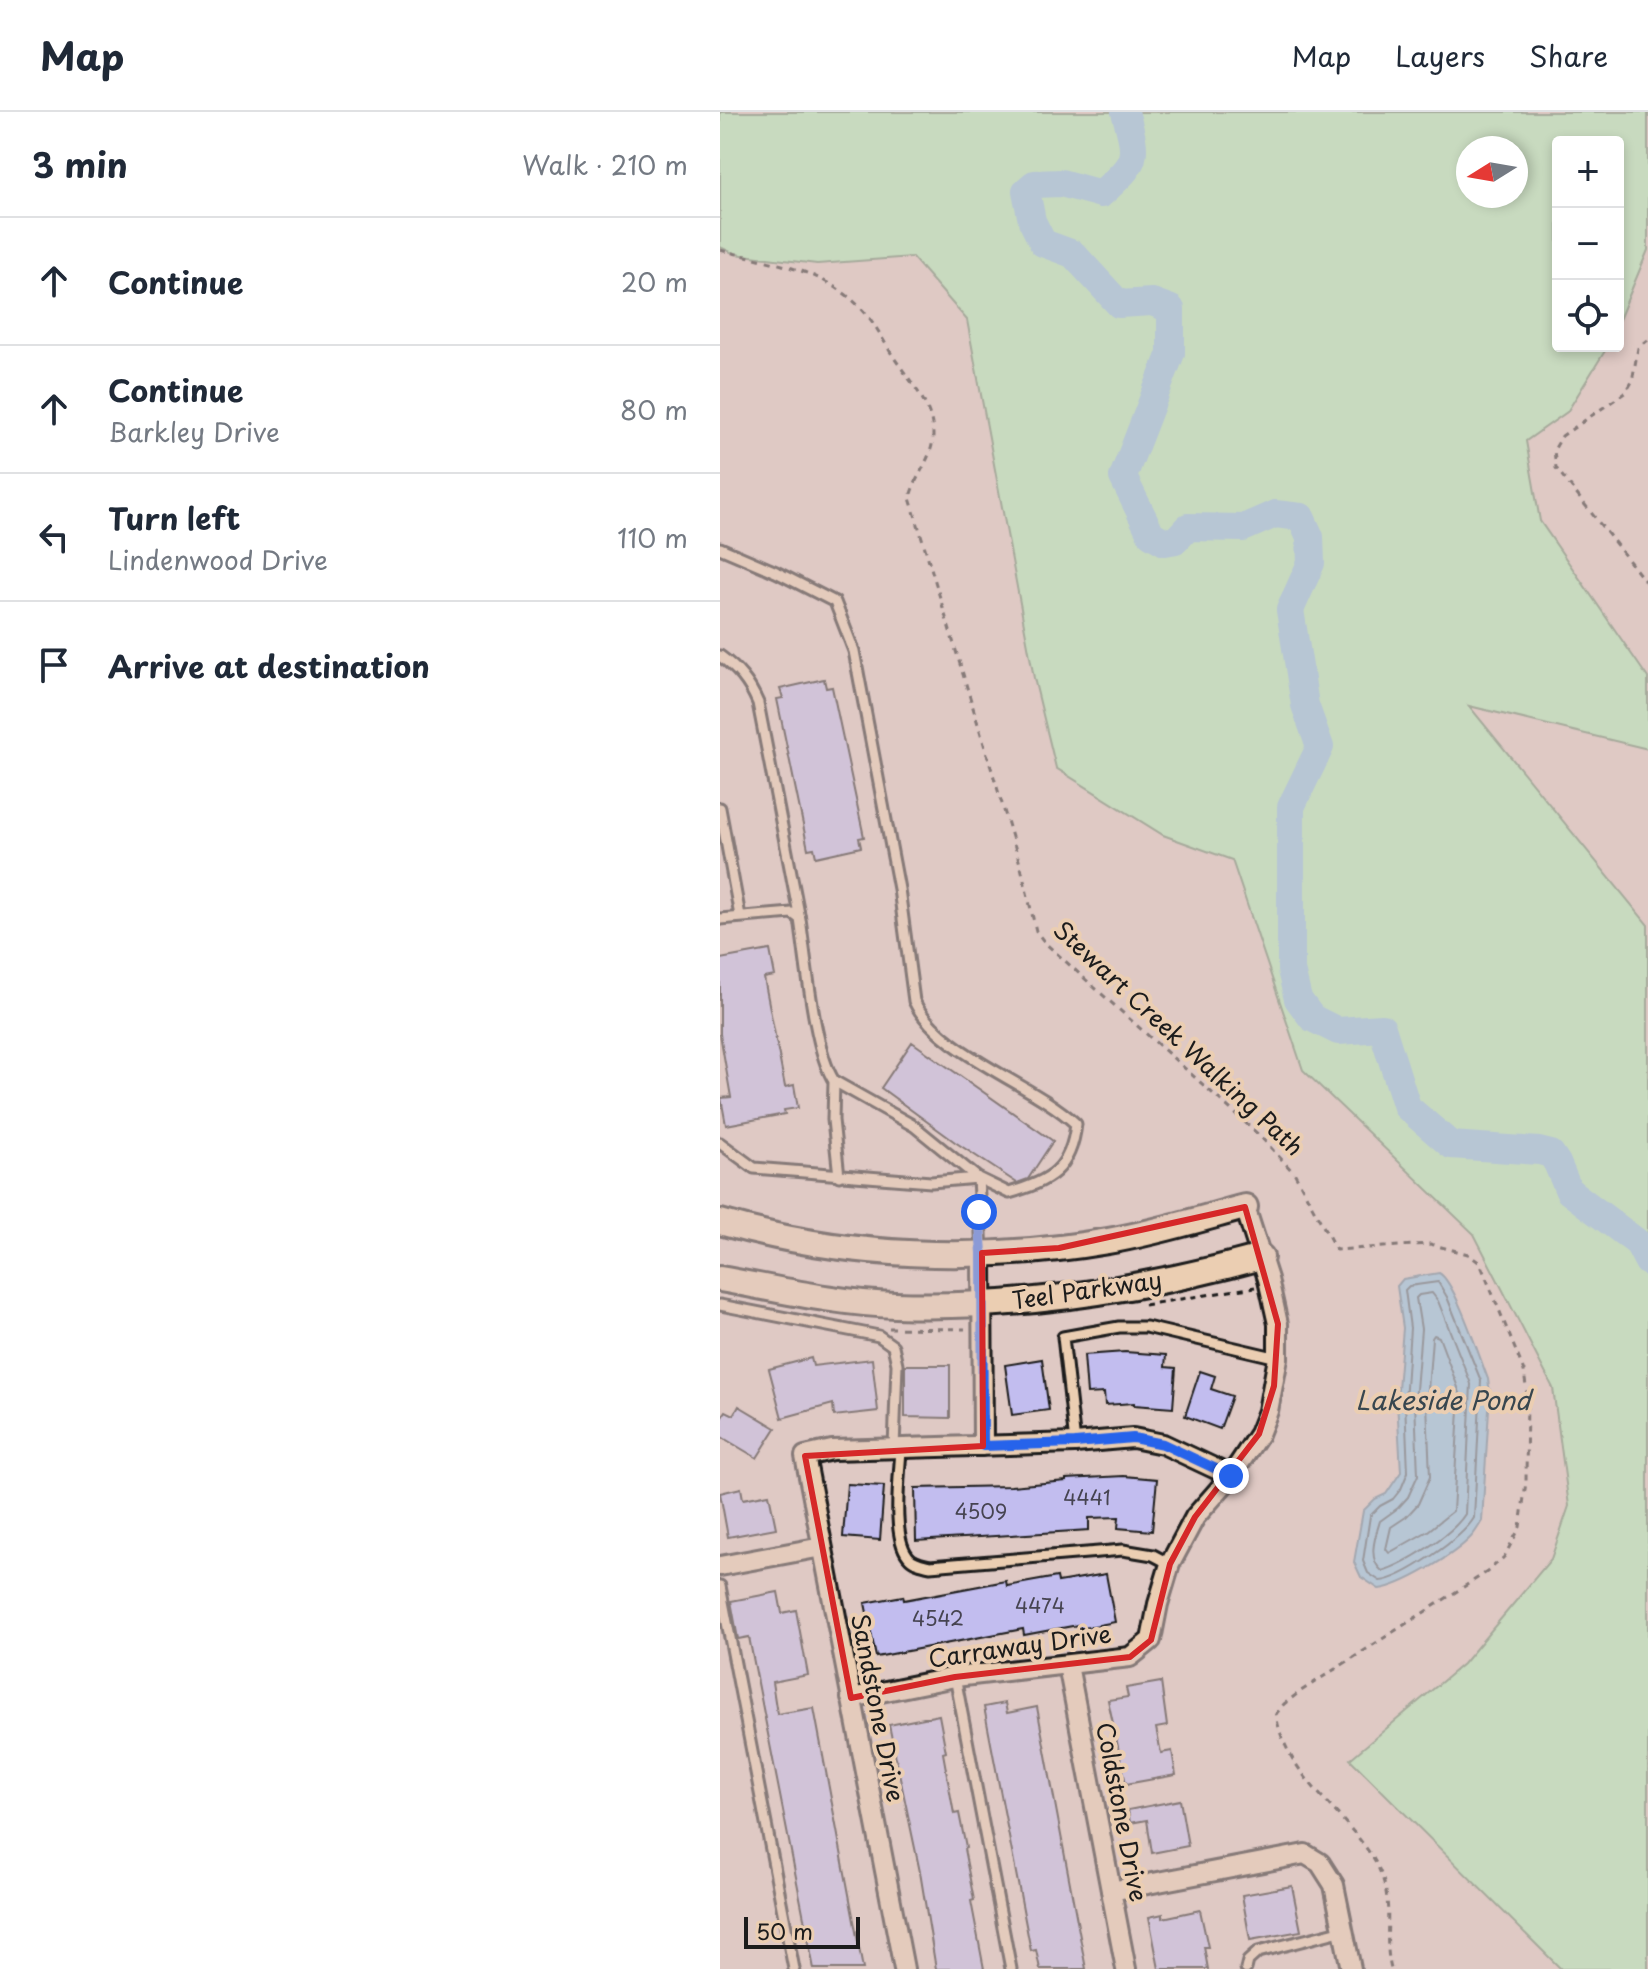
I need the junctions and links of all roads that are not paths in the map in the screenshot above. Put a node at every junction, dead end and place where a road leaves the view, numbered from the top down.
1 (720, 548) edge
2 (720, 656) edge
3 (720, 808) edge
4 (740, 916) junction
5 (720, 919) edge
6 (800, 919) junction
7 (834, 1081) junction
8 (720, 1143) edge
9 (839, 1176) junction
10 (978, 1178) junction
11 (1245, 1207) joint
12 (720, 1222) edge
13 (982, 1253) junction
14 (1261, 1257) junction
15 (720, 1279) edge
16 (983, 1304) junction
17 (720, 1305) edge
18 (1278, 1358) junction
19 (1075, 1443) junction
20 (983, 1446) junction
21 (897, 1448) junction
22 (1231, 1476) junction
23 (822, 1547) junction
24 (1170, 1564) junction
25 (720, 1566) edge
26 (720, 1586) edge
27 (1068, 1665) junction
28 (955, 1677) junction
29 (851, 1698) junction
30 (1111, 1891) junction
31 (1344, 1930) junction
32 (794, 1969) edge
33 (904, 1969) edge
34 (1011, 1969) edge
35 (1126, 1969) edge
36 (1246, 1969) edge
37 (1351, 1969) edge

1 - 10 lane
2 - 6 lane
3 - 4 lane
4 - 5 lane
4 - 6 lane
6 - 7 lane
7 - 9 lane
7 - 10 lane
8 - 9 lane
9 - 10 lane
10 - 13 lane
11 - 13 street, Teel Parkway
11 - 14 street, Carraway Drive
12 - 13 street, Teel Parkway
13 - 16 street
14 - 16 street, Teel Parkway
14 - 18 street, Carraway Drive
15 - 16 street, Teel Parkway
16 - 20 street
17 - 21 lane
18 - 19 lane
18 - 22 street, Carraway Drive
19 - 20 street
19 - 22 street
20 - 21 street
21 - 23 street, Sandstone Drive
21 - 24 lane
22 - 24 street, Carraway Drive
23 - 25 street
23 - 29 street, Sandstone Drive
24 - 27 street, Carraway Drive
26 - 32 lane
27 - 28 street, Carraway Drive
27 - 30 street, Coldstone Drive
28 - 29 street, Carraway Drive
28 - 34 lane
29 - 33 street, Sandstone Drive
30 - 31 street
30 - 35 street, Coldstone Drive
31 - 36 lane
31 - 37 street

